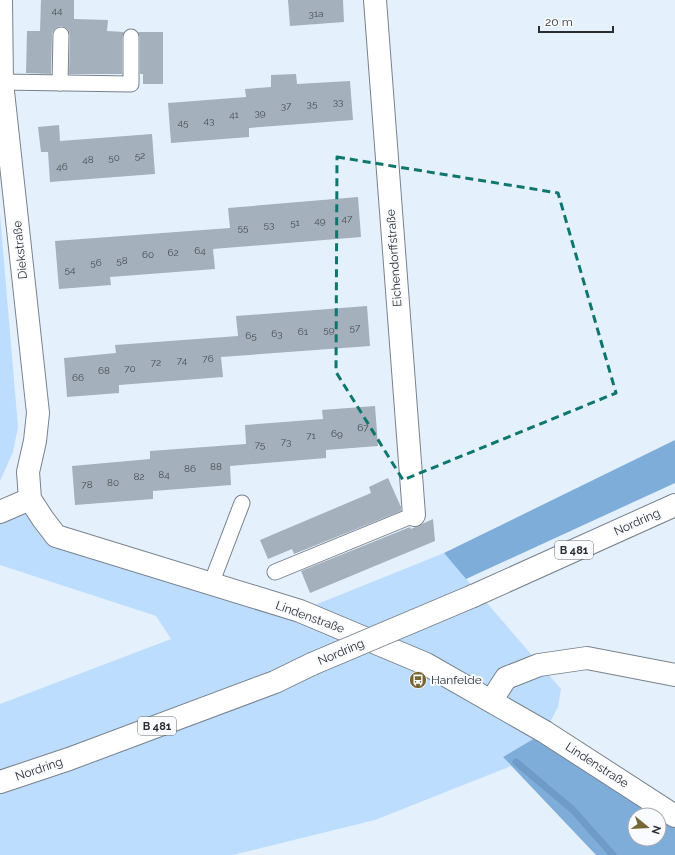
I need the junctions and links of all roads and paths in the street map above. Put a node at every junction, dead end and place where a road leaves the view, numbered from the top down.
1 (1, 0) edge
2 (376, 0) edge
3 (61, 35) dead end
4 (130, 37) dead end
5 (2, 82) junction
6 (60, 83) junction
7 (30, 499) junction
8 (242, 503) dead end
9 (675, 504) edge
10 (0, 512) edge
11 (414, 515) joint
12 (275, 572) dead end
13 (211, 584) junction
14 (675, 675) edge
15 (491, 702) junction
16 (0, 782) edge
17 (675, 816) edge

1 - 5 street, Diekstraße
2 - 11 street, Eichendorffstraße
3 - 6 lane
4 - 6 lane
5 - 6 lane
5 - 7 street, Diekstraße
7 - 10 street
7 - 13 street, Lindenstraße
8 - 13 lane
9 - 16 street, Nordring / B 481, bridge
11 - 12 lane
13 - 15 street, Lindenstraße
14 - 15 street
15 - 17 street, Lindenstraße

